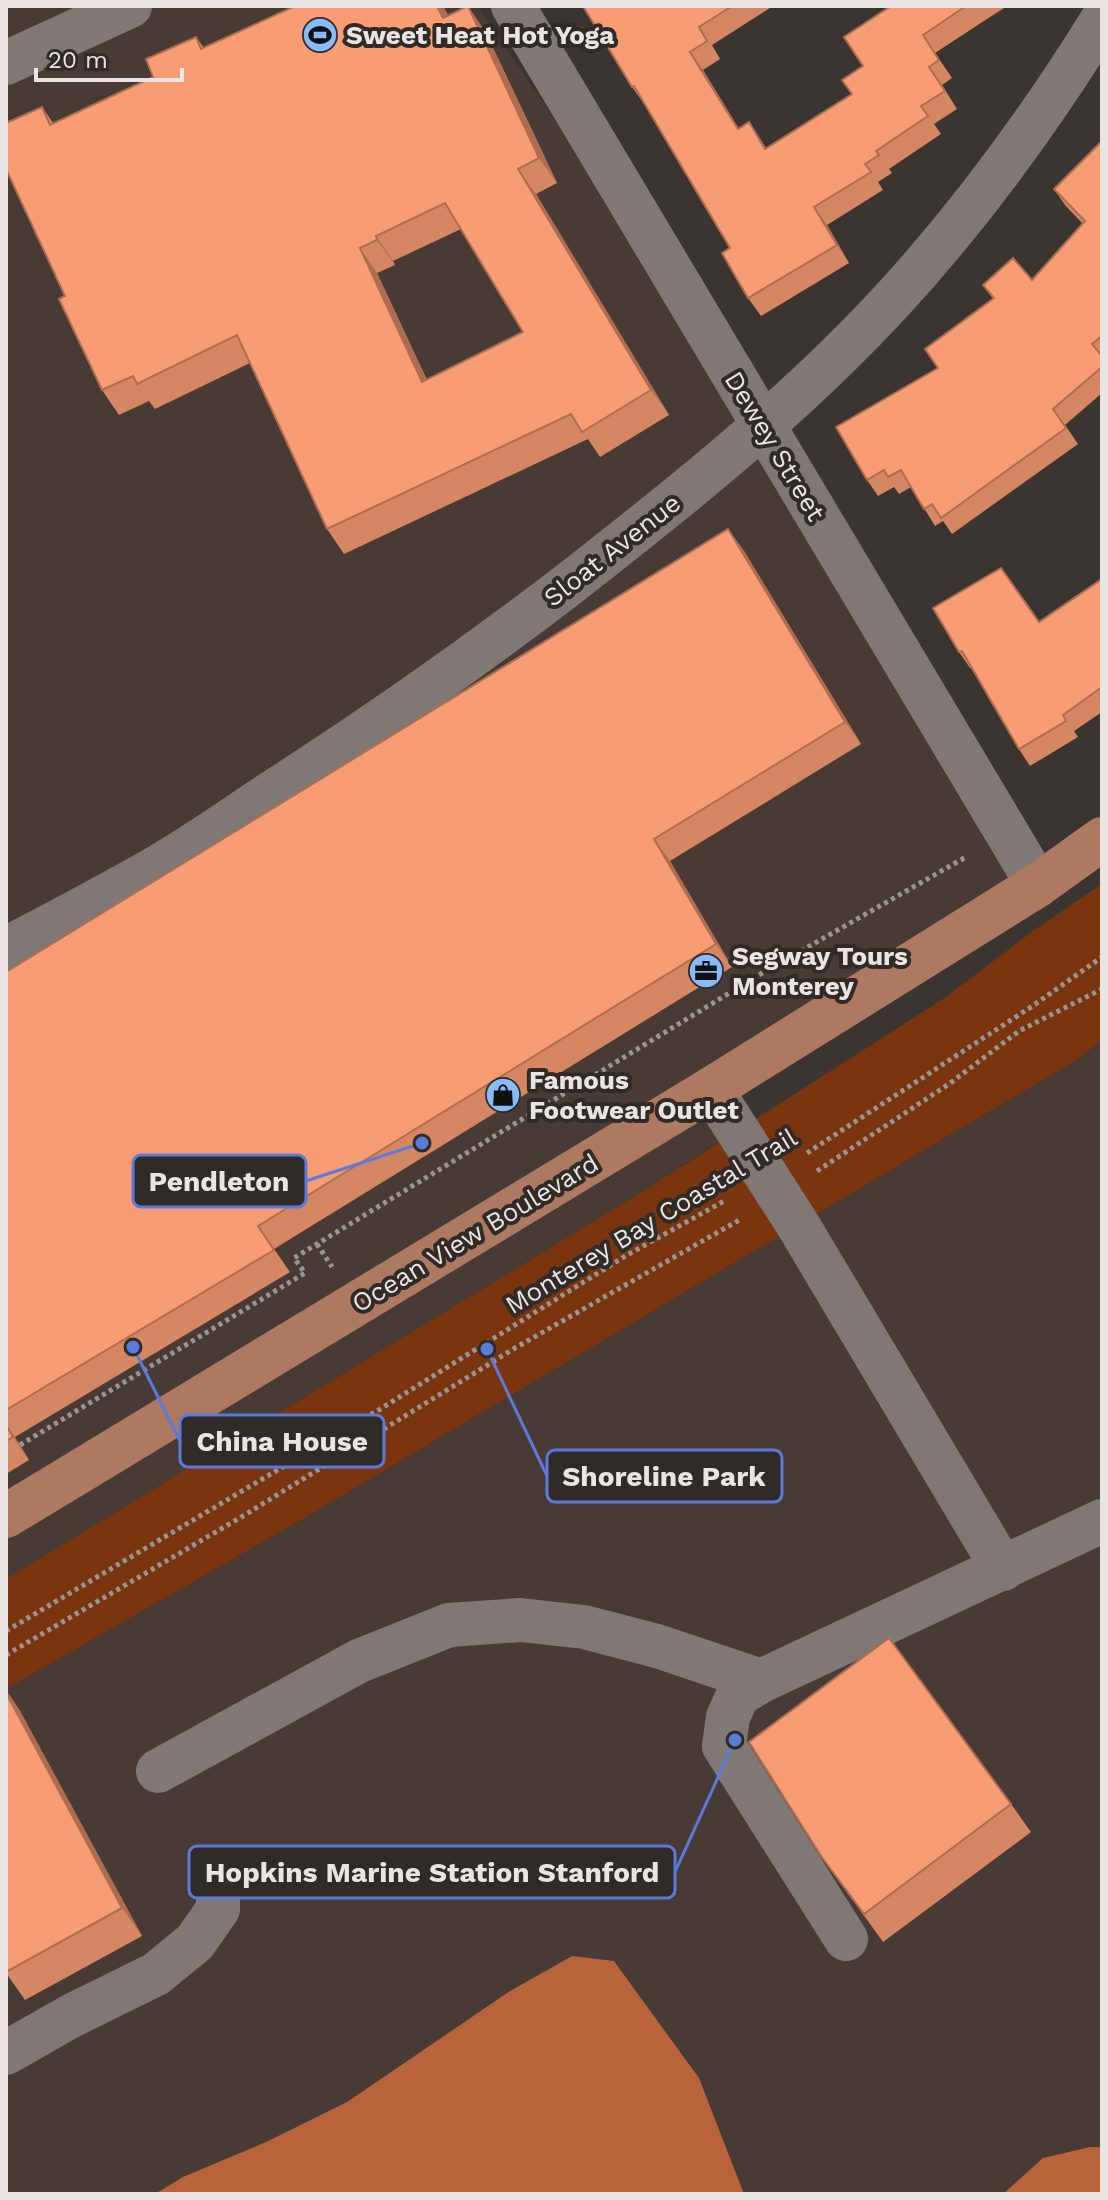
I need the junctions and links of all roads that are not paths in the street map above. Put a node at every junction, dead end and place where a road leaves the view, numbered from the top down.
1 (130, 6) edge
2 (513, 6) edge
3 (1102, 20) edge
4 (6, 63) edge
5 (762, 427) junction
6 (1102, 839) edge
7 (1038, 885) junction
8 (6, 949) edge
9 (711, 1089) junction
10 (6, 1516) edge
11 (1102, 1521) edge
12 (1003, 1569) junction
13 (761, 1681) junction
14 (158, 1771) dead end
15 (218, 1873) dead end
16 (846, 1939) dead end
17 (6, 2053) edge

1 - 4 street
2 - 5 street, Dewey Street
3 - 5 street, Sloat Avenue
5 - 7 street, Dewey Street
5 - 8 street, Sloat Avenue
6 - 7 main road, Ocean View Boulevard
7 - 9 main road, Ocean View Boulevard
9 - 10 main road, Ocean View Boulevard
9 - 12 street
11 - 12 street
12 - 13 street
13 - 14 street
13 - 16 street
15 - 17 street

